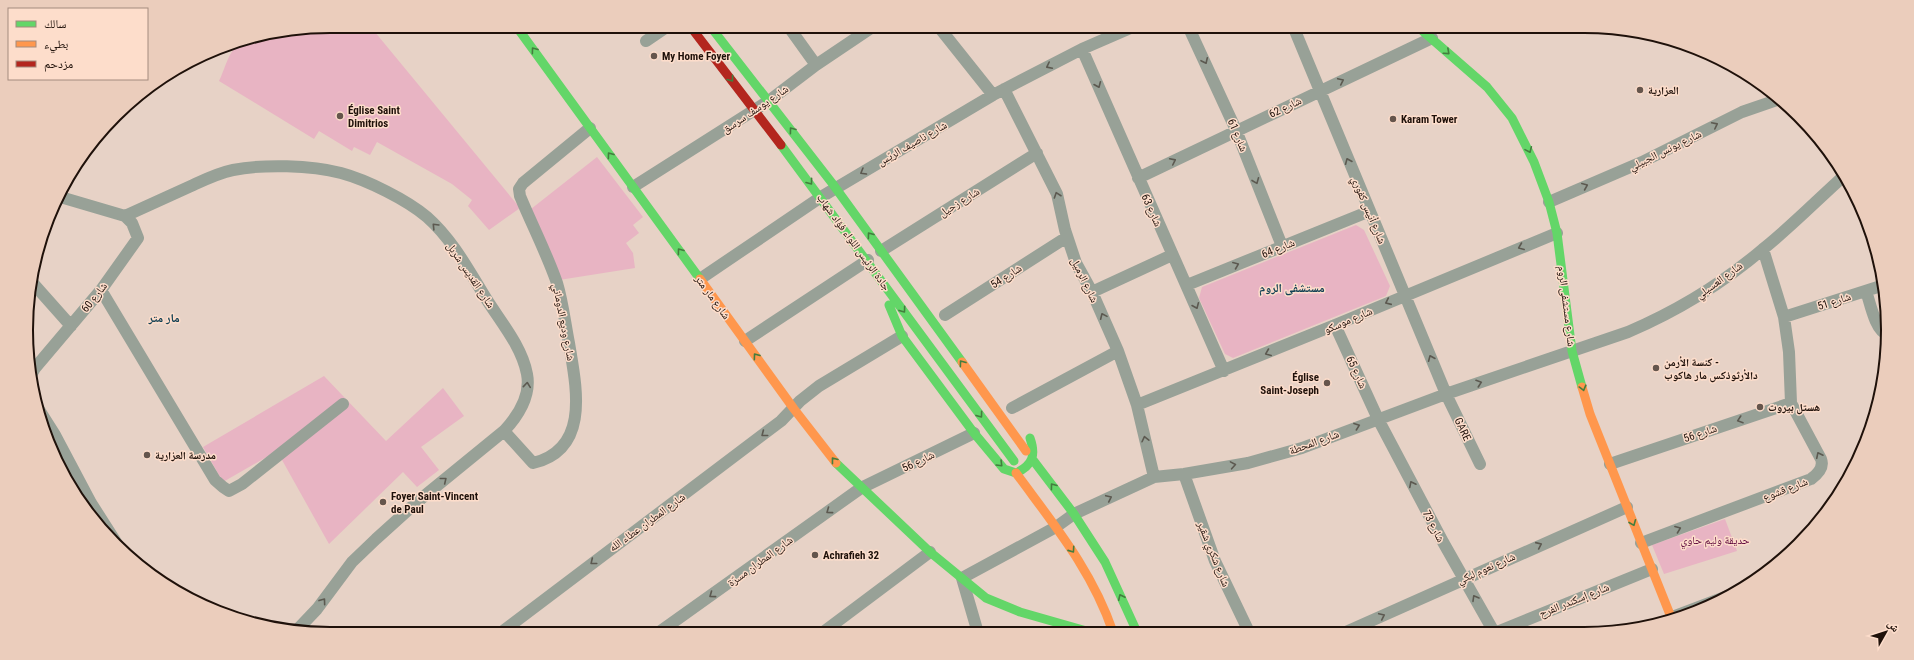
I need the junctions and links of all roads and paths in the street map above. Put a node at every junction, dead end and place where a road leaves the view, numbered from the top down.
1 (522, 33) edge
2 (658, 33) edge
3 (695, 33) edge
4 (716, 33) edge
5 (793, 33) edge
6 (864, 33) edge
7 (944, 33) edge
8 (1119, 33) edge
9 (1191, 33) edge
10 (1296, 33) edge
11 (1426, 33) edge
12 (1432, 38) junction
13 (646, 41) dead end
14 (1082, 49) junction
15 (816, 65) junction
16 (1004, 89) junction
17 (1319, 91) junction
18 (993, 95) junction
19 (770, 100) junction
20 (1773, 101) edge
21 (755, 109) junction
22 (590, 128) junction
23 (1236, 130) junction
24 (1037, 153) junction
25 (1138, 178) junction
26 (1840, 180) edge
27 (633, 187) junction
28 (835, 188) junction
29 (821, 196) junction
30 (64, 198) edge
31 (1549, 202) junction
32 (1370, 211) junction
33 (124, 216) junction
34 (1557, 233) junction
35 (1066, 237) junction
36 (1282, 246) junction
37 (1763, 249) junction
38 (881, 250) junction
39 (1172, 255) junction
40 (868, 260) junction
41 (894, 269) junction
42 (700, 279) junction
43 (881, 280) junction
44 (1186, 285) junction
45 (37, 287) edge
46 (1877, 287) edge
47 (101, 290) junction
48 (1866, 291) junction
49 (1092, 292) junction
50 (1405, 295) junction
51 (930, 300) dead end
52 (945, 315) dead end
53 (1784, 317) junction
54 (71, 326) junction
55 (1335, 326) junction
56 (1881, 331) edge
57 (902, 336) junction
58 (745, 341) junction
59 (1118, 351) junction
60 (1572, 351) junction
61 (36, 369) edge
62 (1224, 371) junction
63 (1446, 394) junction
64 (1791, 403) junction
65 (343, 404) dead end
66 (1137, 405) junction
67 (1012, 408) dead end
68 (794, 409) junction
69 (1378, 418) junction
70 (1024, 427) dead end
71 (504, 431) junction
72 (974, 433) junction
73 (56, 444) edge
74 (1026, 451) dead end
75 (1033, 460) junction
76 (1014, 461) dead end
77 (1480, 464) dead end
78 (1610, 464) junction
79 (1016, 473) junction
80 (1184, 474) junction
81 (1154, 477) junction
82 (75, 482) edge
83 (861, 488) junction
84 (1627, 507) junction
85 (1074, 514) junction
86 (1056, 527) junction
87 (1641, 543) junction
88 (930, 552) junction
89 (1652, 569) junction
90 (962, 578) junction
91 (1463, 578) junction
92 (1671, 614) edge
93 (302, 625) edge
94 (508, 627) edge
95 (667, 627) edge
96 (830, 627) edge
97 (976, 627) edge
98 (1072, 627) edge
99 (1111, 627) edge
100 (1135, 627) edge
101 (1247, 627) edge
102 (1357, 627) edge
103 (1492, 627) edge
104 (1507, 627) edge

22 -> 1 main road, شارع مار متر
2 - 13 street
3 -> 21 main road, جادة الرئيس اللواء فؤاد شهاب
4 - 19 main road, جادة الرئيس اللواء فؤاد شهاب
5 - 15 street
6 - 15 street, شارع يوسف سرسق
7 - 18 street
8 - 14 street, شارع ناصيف الريّس
9 -> 23 street, شارع 61
10 - 17 street, شارع أنيس كفوري
11 - 12 main road, شارع مستشفى الروم
17 -> 12 street, شارع 62
12 -> 31 main road, شارع مستشفى الروم
14 -> 16 street, شارع ناصيف الريّس
14 -> 25 street, شارع 63
15 - 19 street, شارع يوسف سرسق
16 - 18 street, شارع ناصيف الريّس
16 - 24 street, شارع الرميل
17 - 23 street, شارع 62
32 -> 17 street, شارع أنيس كفوري
18 -> 28 street, شارع ناصيف الريّس
19 - 21 street, شارع يوسف سرسق
28 -> 19 main road, جادة الرئيس اللواء فؤاد شهاب
31 -> 20 street, شارع يونس الجبيلي
21 - 27 street, شارع يوسف سرسق
21 -> 29 main road, جادة الرئيس اللواء فؤاد شهاب
27 -> 22 main road, شارع مار متر
22 - 71 street, شارع وديع الدوماني
25 -> 23 street, شارع 62
23 -> 36 street, شارع 61
35 -> 24 street, شارع الرميل
24 - 38 street, شارع زحيل
25 - 39 street, شارع 63
26 - 37 street, شارع العسيلي
42 -> 27 main road, شارع مار متر
28 - 29 street, شارع ناصيف الريّس
38 -> 28 main road, جادة الرئيس اللواء فؤاد شهاب
29 - 40 main road, جادة الرئيس اللواء فؤاد شهاب
29 - 42 street, شارع ناصيف الريّس
30 - 33 street
31 - 34 main road, شارع مستشفى الروم
32 - 36 street, شارع 64
32 - 50 street, شارع أنيس كفوري
33 - 47 street, شارع 60
71 -> 33 street, شارع القديس شربل
34 -> 50 street, شارع موسكو
34 - 60 main road, شارع مستشفى الروم
35 - 49 street, شارع الرميل
35 - 52 street, شارع 54
44 -> 36 street, شارع 64
37 - 53 street, شارع قشوع
37 - 60 street, شارع العسيلي
38 - 41 main road, جادة الرئيس اللواء فؤاد شهاب
39 - 44 street, شارع 63
39 - 49 street
40 - 43 main road, جادة الرئيس اللواء فؤاد شهاب
40 - 58 street
41 - 51 main road
74 -> 41 main road, جادة الرئيس اللواء فؤاد شهاب
42 - 58 main road, شارع مار متر
43 - 57 main road
43 -> 76 main road, جادة الرئيس اللواء فؤاد شهاب
44 -> 62 street, شارع 63
45 - 54 street
46 - 48 street, شارع 51
47 - 54 street, شارع 60
47 - 65 street
48 - 53 street, شارع 51
48 - 56 street
59 -> 49 street, شارع الرميل
50 -> 55 street, شارع موسكو
63 -> 50 street, شارع أنيس كفوري
53 - 64 street, شارع قشوع
54 - 61 street, شارع 60
55 -> 62 street, شارع موسكو
55 - 69 street, شارع 65
57 - 68 street
57 - 72 main road
68 -> 58 main road, شارع مار متر
59 - 66 street, شارع الرميل
59 - 67 street
63 -> 60 street, شارع المحطة
60 -> 78 main road, شارع مستشفى الروم
62 - 66 street, شارع موسكو
63 - 69 street, شارع المحطة
63 - 77 street, GARE
64 -> 78 street, شارع 56
87 -> 64 street, شارع قشوع
81 -> 66 street, شارع الرميل
83 -> 68 main road, شارع مار متر
68 -> 94 street, شارع المطران عطاء الله
80 -> 69 street, شارع المحطة
91 -> 69 street, شارع 73
70 - 75 main road
93 -> 71 street, شارع القديس شربل
72 -> 79 main road
72 - 83 street, شارع 56
73 - 82 street
75 - 79 main road
85 -> 75 main road
78 - 84 main road, شارع مستشفى الروم
79 - 86 main road
80 - 81 street, شارع المحطة
80 - 101 street, شارع شكري شقير
85 -> 81 street, شارع المحطة
83 - 88 main road, شارع مار متر
83 -> 95 street, شارع المطران مسرّة
84 -> 87 main road, شارع مستشفى الروم
91 -> 84 street, شارع نعوم لبكي
85 - 86 street, شارع المحطة
100 -> 85 main road
86 - 90 street, شارع المحطة
86 -> 99 main road
87 - 89 main road, شارع مستشفى الروم
88 - 90 main road, شارع مار متر
88 - 96 street
89 - 92 main road, شارع مستشفى الروم
89 - 104 street, شارع إسكندر الفرح
90 - 97 street
90 - 98 main road, شارع مار متر
102 -> 91 street, شارع نعوم لبكي
103 -> 91 street, شارع 73

